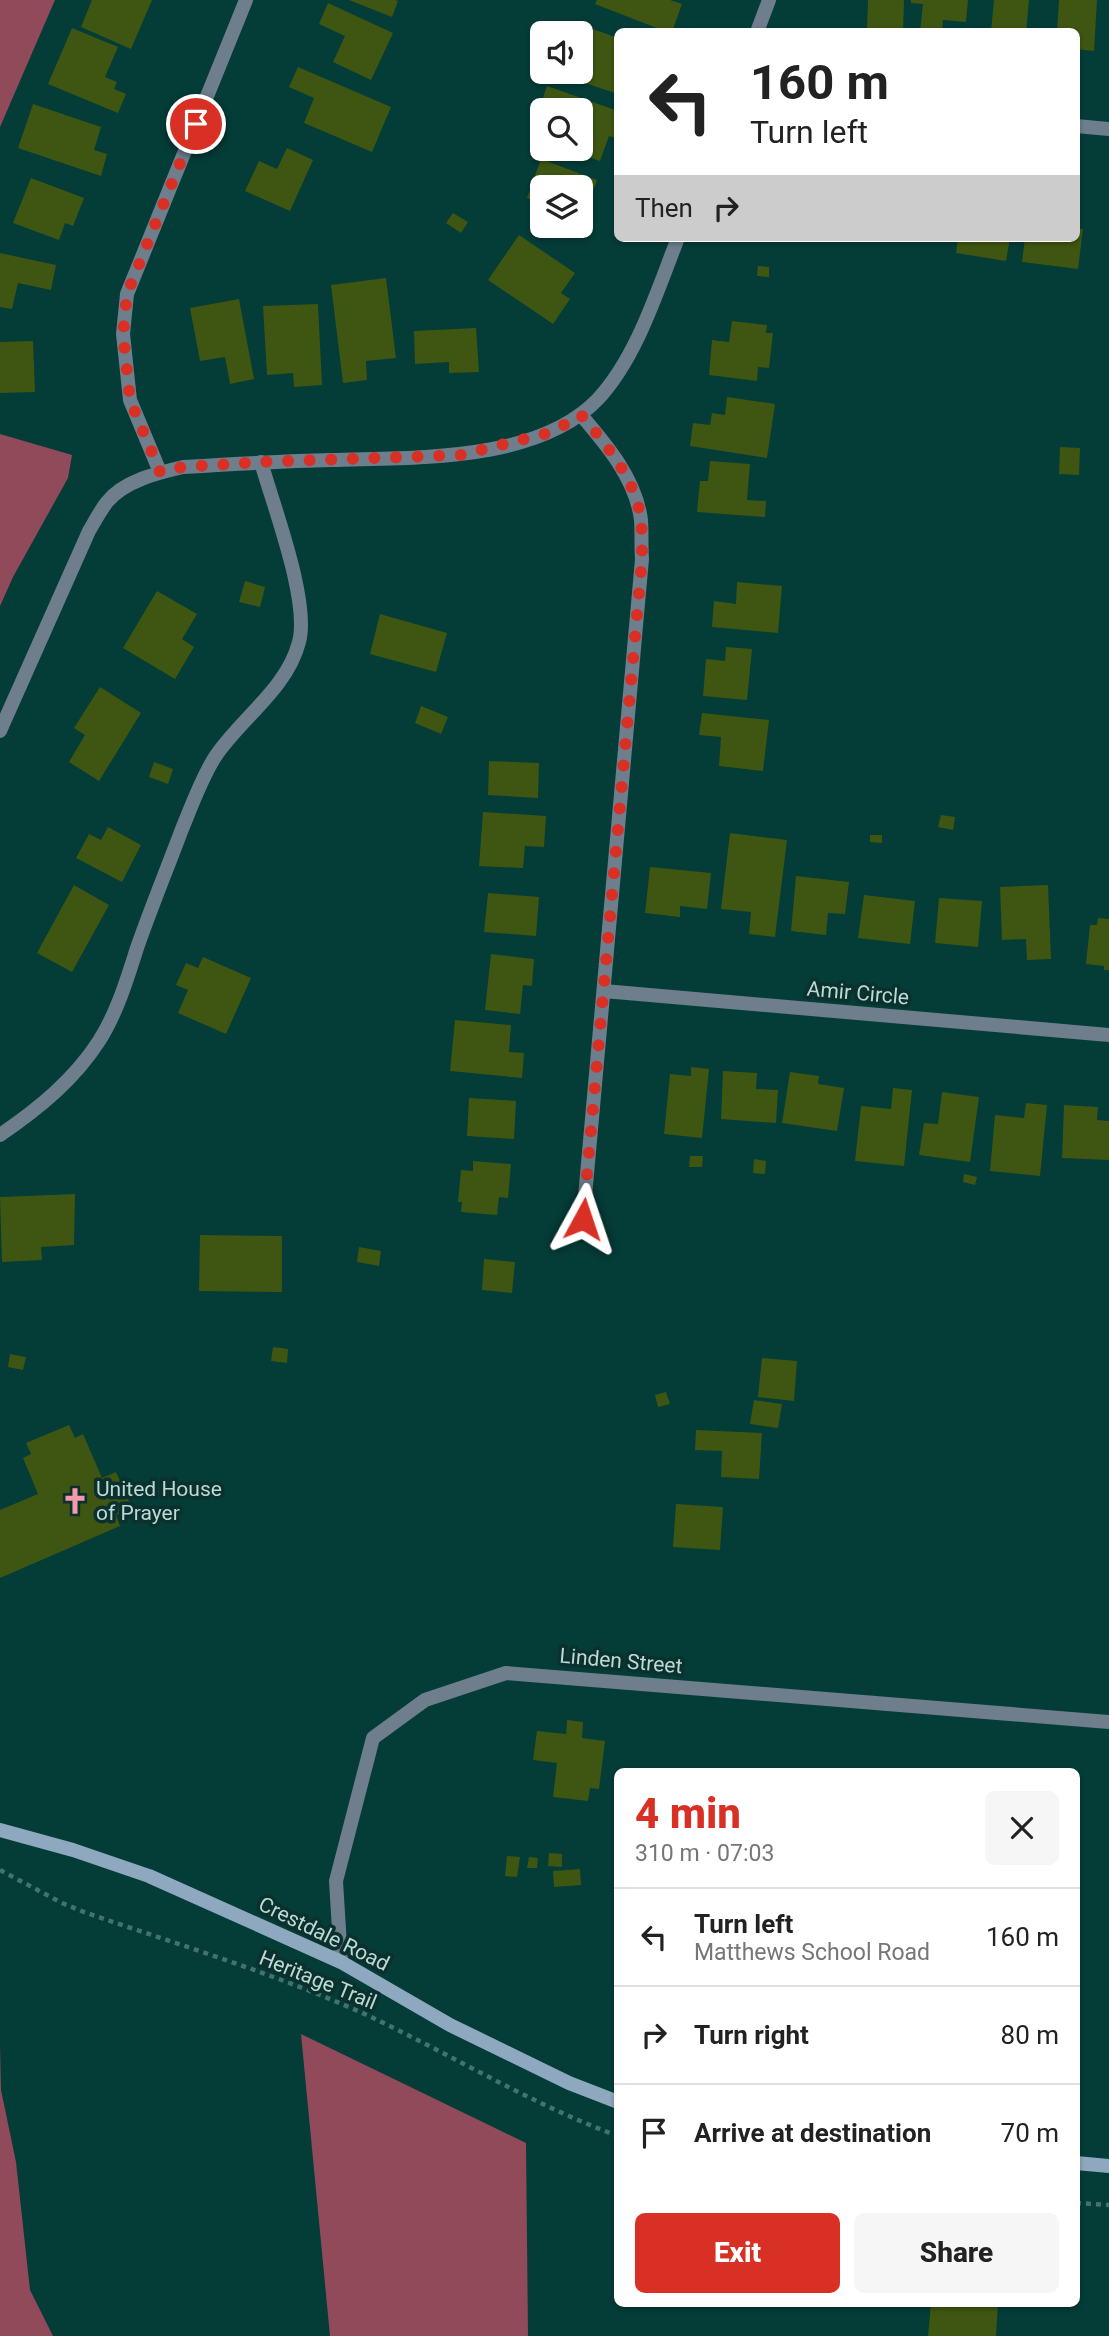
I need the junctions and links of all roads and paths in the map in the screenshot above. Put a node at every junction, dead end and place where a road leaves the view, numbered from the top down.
1 (246, 0) edge
2 (769, 0) edge
3 (758, 28) edge
4 (1080, 126) edge
5 (1109, 129) edge
6 (676, 242) edge
7 (581, 415) junction
8 (261, 462) junction
9 (160, 472) junction
10 (0, 731) edge
11 (604, 991) junction
12 (1109, 1035) edge
13 (0, 1135) edge
14 (583, 1219) dead end
15 (1109, 1722) edge
16 (0, 1830) edge
17 (0, 1870) edge
18 (341, 1962) junction
19 (614, 2100) edge
20 (614, 2134) edge
21 (1080, 2163) edge
22 (1109, 2166) edge
23 (1080, 2203) edge
24 (1109, 2205) edge

1 - 9 street
2 - 3 street
4 - 5 street
6 - 7 street
7 - 8 street
7 - 11 street
8 - 9 street
8 - 13 street
9 - 10 street
11 - 12 street, Amir Circle
11 - 14 street
15 - 18 street, Linden Street
16 - 18 street, Crestdale Road
17 - 20 path, Heritage Trail
18 - 19 street, Crestdale Road
21 - 22 street
23 - 24 path

